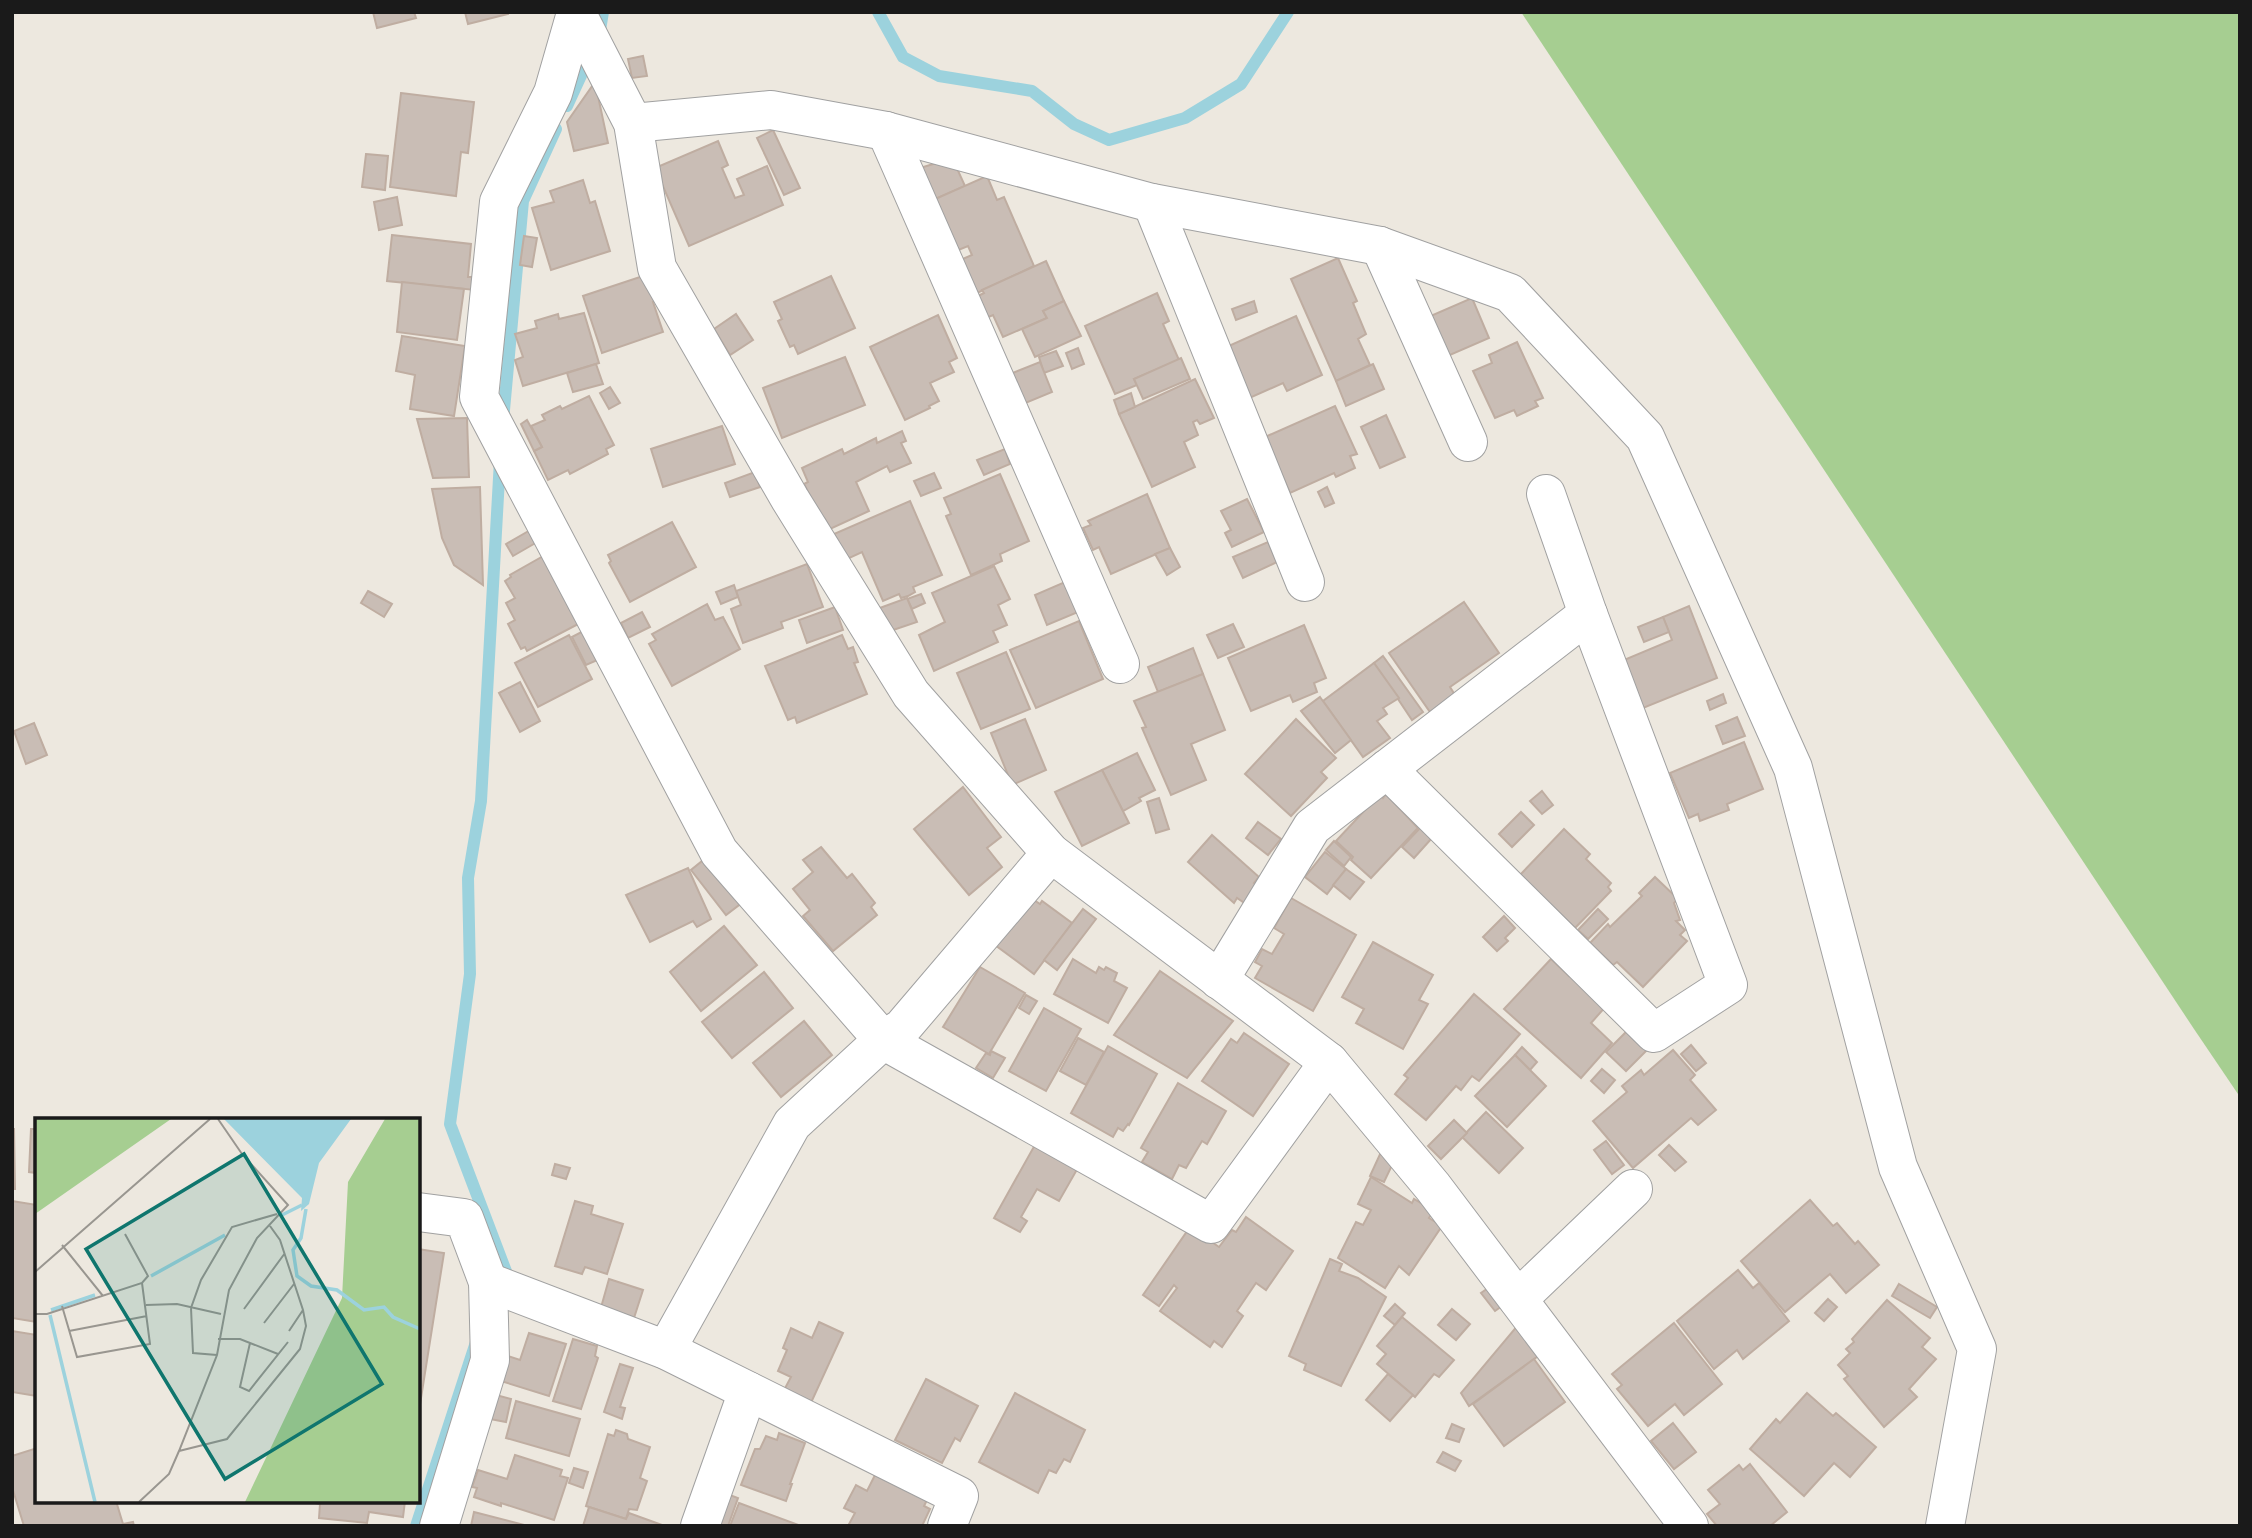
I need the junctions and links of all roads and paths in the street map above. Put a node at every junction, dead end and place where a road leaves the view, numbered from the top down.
1 (576, 13) edge
2 (633, 123) junction
3 (886, 131) junction
4 (1152, 203) junction
5 (1380, 246) junction
6 (1468, 442) dead end
7 (1546, 494) dead end
8 (1306, 582) dead end
9 (1588, 614) junction
10 (1120, 664) dead end
11 (1387, 769) junction
12 (1051, 853) junction
13 (1219, 980) junction
14 (883, 1040) junction
15 (1329, 1062) junction
16 (1633, 1189) dead end
17 (420, 1212) edge
18 (488, 1282) junction
19 (1518, 1299) junction
20 (666, 1350) junction
21 (748, 1391) junction
22 (439, 1526) edge
23 (700, 1526) edge
24 (947, 1526) edge
25 (1689, 1526) edge
26 (1945, 1526) edge

1 - 2 street
1 - 14 street
2 - 3 street
2 - 12 street
3 - 4 street
3 - 10 street
4 - 5 street
4 - 8 street
5 - 6 street
5 - 26 street
7 - 9 street
9 - 11 street
9 - 11 street
11 - 13 street
12 - 13 street
12 - 14 street
13 - 15 street
14 - 15 street
14 - 20 street
15 - 19 street
16 - 19 street
17 - 18 street
18 - 20 street
18 - 22 street
19 - 25 street
20 - 21 street
21 - 23 street
21 - 24 street

